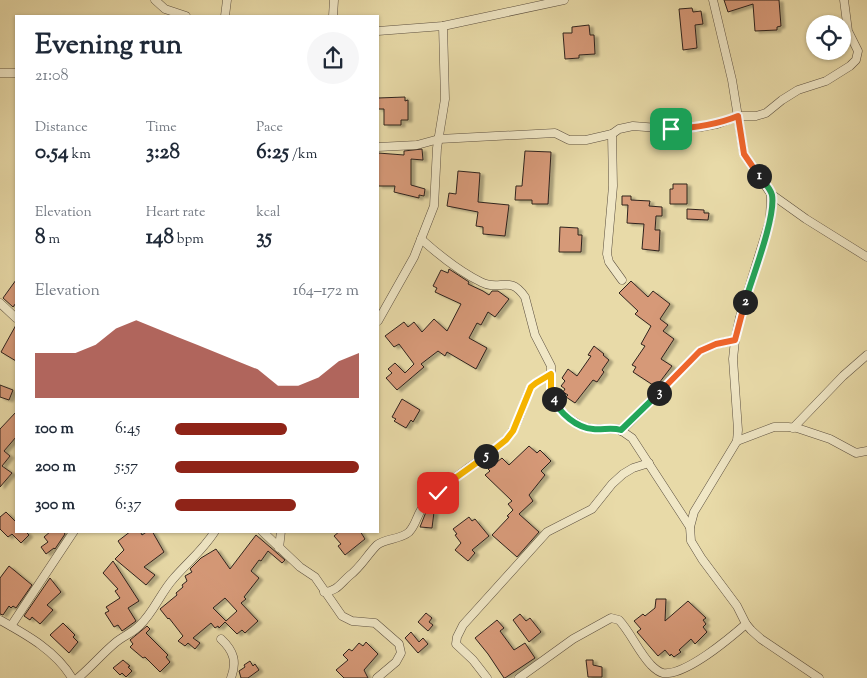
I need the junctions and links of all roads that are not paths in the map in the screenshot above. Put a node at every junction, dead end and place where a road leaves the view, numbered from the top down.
1 (155, 0) edge
2 (227, 0) edge
3 (334, 0) edge
4 (564, 0) edge
5 (713, 0) edge
6 (844, 0) edge
7 (554, 1) edge
8 (183, 15) edge
9 (225, 15) edge
10 (333, 15) edge
11 (443, 26) junction
12 (379, 31) edge
13 (0, 73) edge
14 (15, 73) edge
15 (738, 116) junction
16 (612, 134) junction
17 (439, 139) junction
18 (379, 148) edge
19 (772, 194) junction
20 (421, 240) junction
21 (867, 257) edge
22 (622, 280) dead end
23 (0, 303) edge
24 (15, 317) edge
25 (379, 319) edge
26 (735, 340) junction
27 (867, 355) edge
28 (551, 374) junction
29 (793, 428) junction
30 (621, 430) junction
31 (737, 441) junction
32 (867, 451) edge
33 (649, 463) junction
34 (690, 528) junction
35 (73, 533) edge
36 (214, 533) edge
37 (264, 533) edge
38 (281, 533) edge
39 (279, 548) junction
40 (324, 592) junction
41 (0, 620) edge
42 (746, 624) junction
43 (11, 626) junction
44 (221, 639) dead end
45 (668, 676) edge
46 (72, 678) edge
47 (78, 678) edge
48 (231, 678) edge
49 (377, 678) edge
50 (487, 678) edge
51 (519, 678) edge
52 (819, 678) edge

1 - 8 street
2 - 9 street
3 - 10 street
4 - 7 street
5 - 15 street
6 - 15 street
7 - 11 street
11 - 12 street
11 - 17 street
13 - 14 street
15 - 16 street
15 - 19 street
16 - 17 street
16 - 22 street
17 - 18 street
17 - 20 street
19 - 21 street
19 - 26 street
20 - 25 street
20 - 28 street
23 - 24 street
26 - 30 street
26 - 31 street
27 - 29 street
28 - 30 street
28 - 40 street
29 - 31 street
29 - 32 street
30 - 33 street
31 - 34 street
33 - 34 street
33 - 50 street
34 - 42 street
35 - 43 street
36 - 47 street
37 - 39 street
38 - 39 street
39 - 40 street
40 - 49 street
41 - 43 street
42 - 45 street
42 - 52 street
43 - 46 street
44 - 48 street
45 - 51 street

